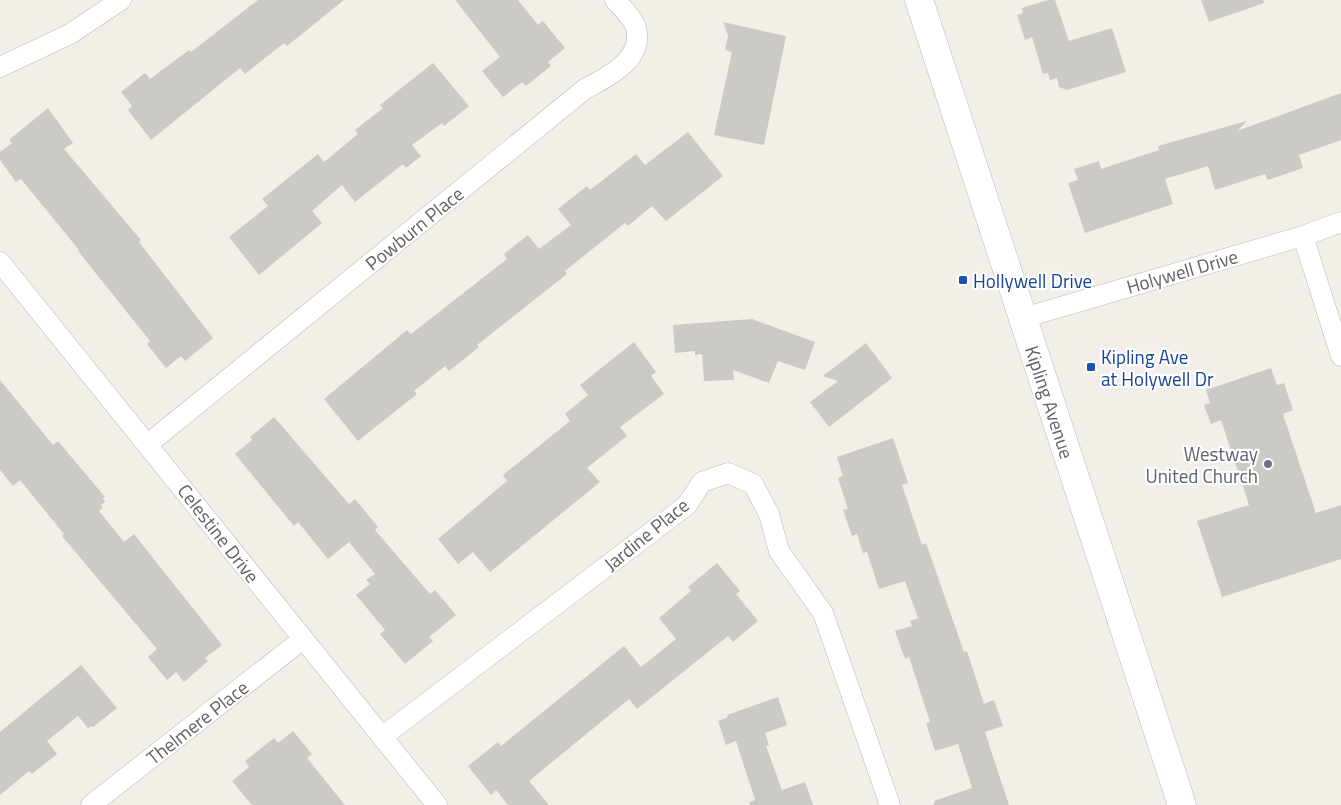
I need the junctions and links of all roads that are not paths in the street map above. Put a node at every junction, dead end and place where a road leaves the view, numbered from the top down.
1 (121, 0) edge
2 (615, 0) edge
3 (919, 0) edge
4 (0, 68) edge
5 (1341, 222) edge
6 (1303, 236) junction
7 (0, 262) edge
8 (1023, 318) junction
9 (1341, 356) edge
10 (148, 444) junction
11 (303, 639) junction
12 (382, 737) junction
13 (91, 805) edge
14 (437, 805) edge
15 (890, 805) edge
16 (1182, 805) edge

1 - 4 street
2 - 10 street, Powburn Place
3 - 8 main road, Kipling Avenue
5 - 6 street, Holywell Drive
6 - 8 street, Holywell Drive
6 - 9 street
7 - 10 street, Celestine Drive
8 - 16 main road, Kipling Avenue
10 - 11 street, Celestine Drive
11 - 12 street, Celestine Drive
11 - 13 street, Thelmere Place
12 - 14 street, Celestine Drive
12 - 15 street, Jardine Place

